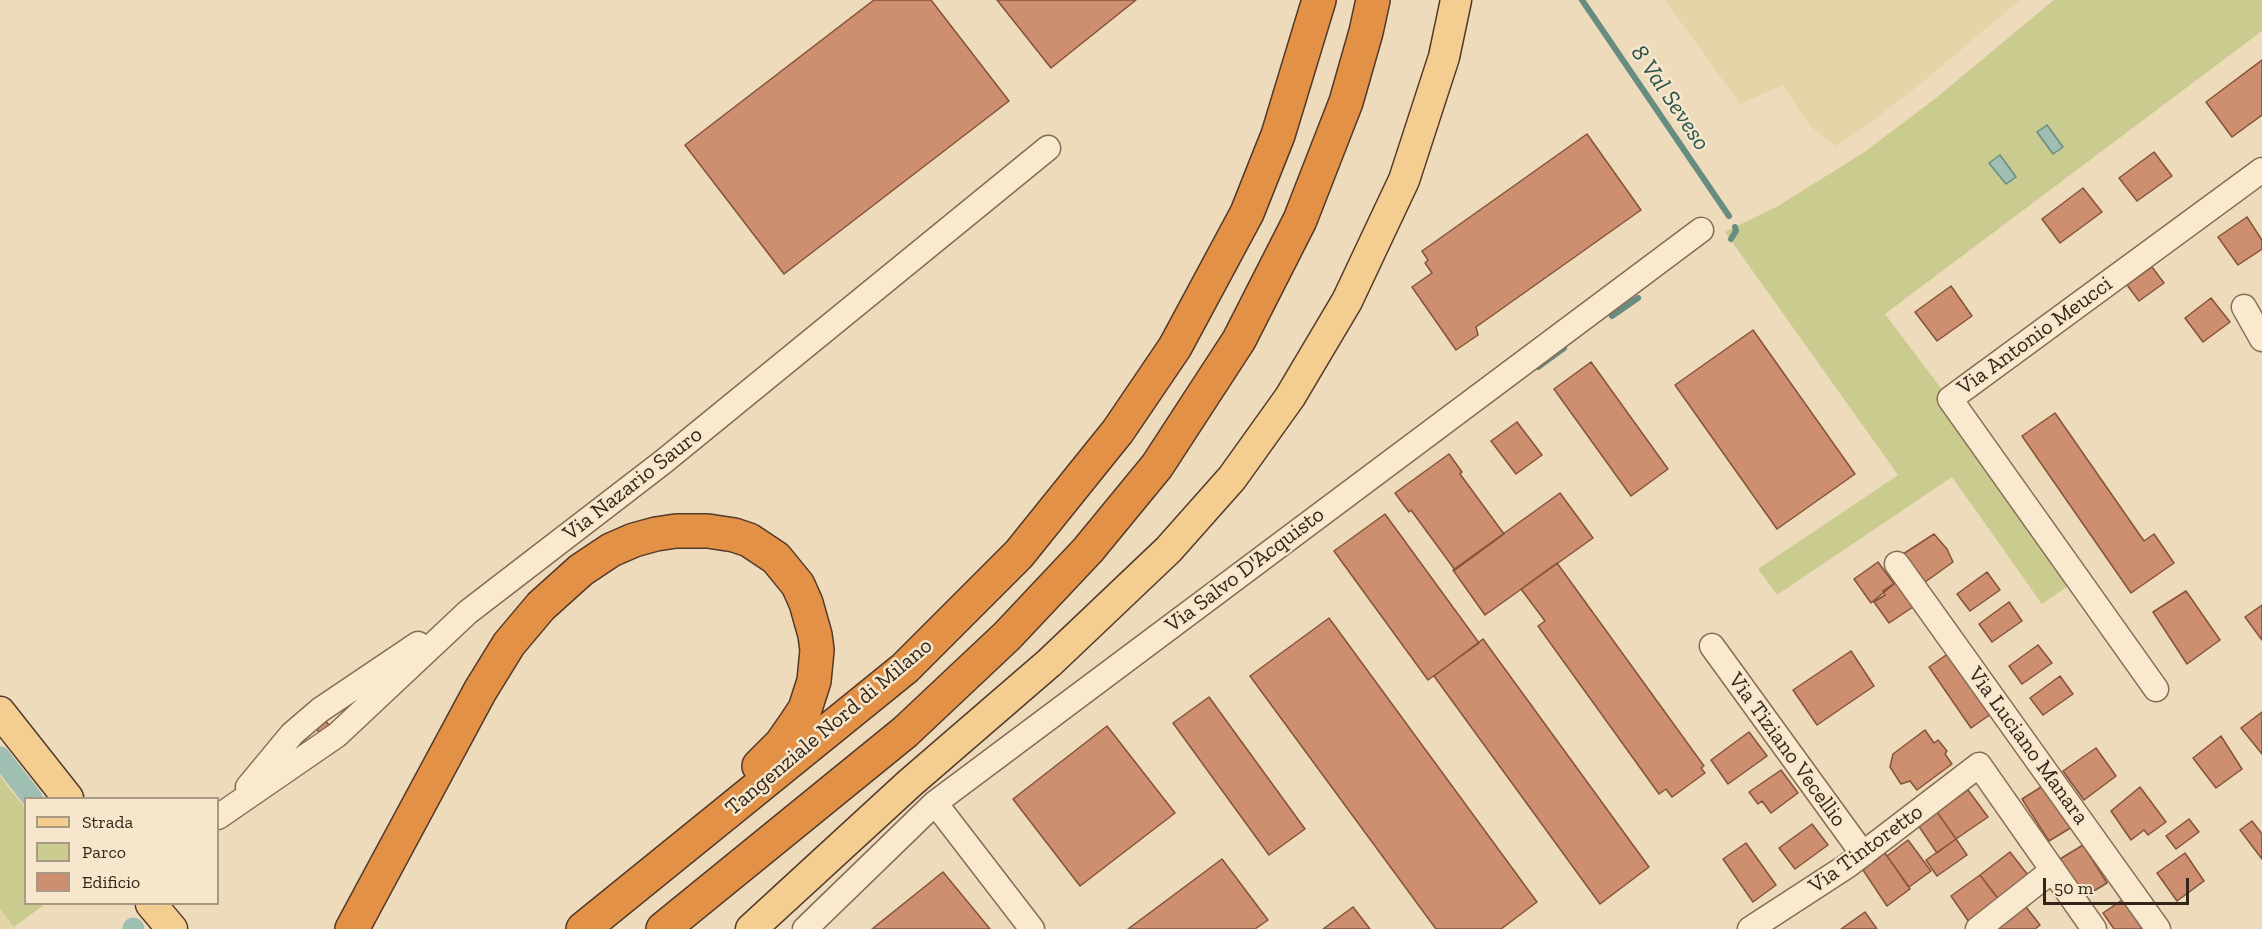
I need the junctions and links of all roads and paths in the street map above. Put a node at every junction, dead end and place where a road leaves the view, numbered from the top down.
1 (1319, 0) edge
2 (1373, 0) edge
3 (1456, 0) edge
4 (1048, 148) dead end
5 (2262, 170) edge
6 (1701, 230) dead end
7 (2244, 307) dead end
8 (2262, 339) edge
9 (1897, 564) dead end
10 (1712, 646) dead end
11 (2156, 689) dead end
12 (0, 712) edge
13 (67, 797) edge
14 (934, 803) junction
15 (225, 811) edge
16 (1863, 854) junction
17 (2053, 870) junction
18 (153, 905) edge
19 (172, 929) edge
20 (352, 929) edge
21 (582, 929) edge
22 (663, 929) edge
23 (751, 929) edge
24 (805, 929) edge
25 (1032, 929) edge
26 (1750, 929) edge
27 (1978, 929) edge
28 (2094, 929) edge
29 (2158, 929) edge

1 - 21 highway, Tangenziale Nord di Milano
2 - 22 highway
3 - 23 main road
4 - 15 street, Via Nazario Sauro
5 - 11 street, Via Antonio Meucci
6 - 14 street, Via Salvo D'Acquisto
7 - 8 street
9 - 29 street, Via Luciano Manara
10 - 16 street, Via Tiziano Vecellio
12 - 13 main road
14 - 24 street, Via Salvo D'Acquisto
14 - 25 street
16 - 17 street, Via Tintoretto
16 - 26 street, Via Tintoretto
17 - 27 street
17 - 28 street
18 - 19 main road
20 - 21 highway

